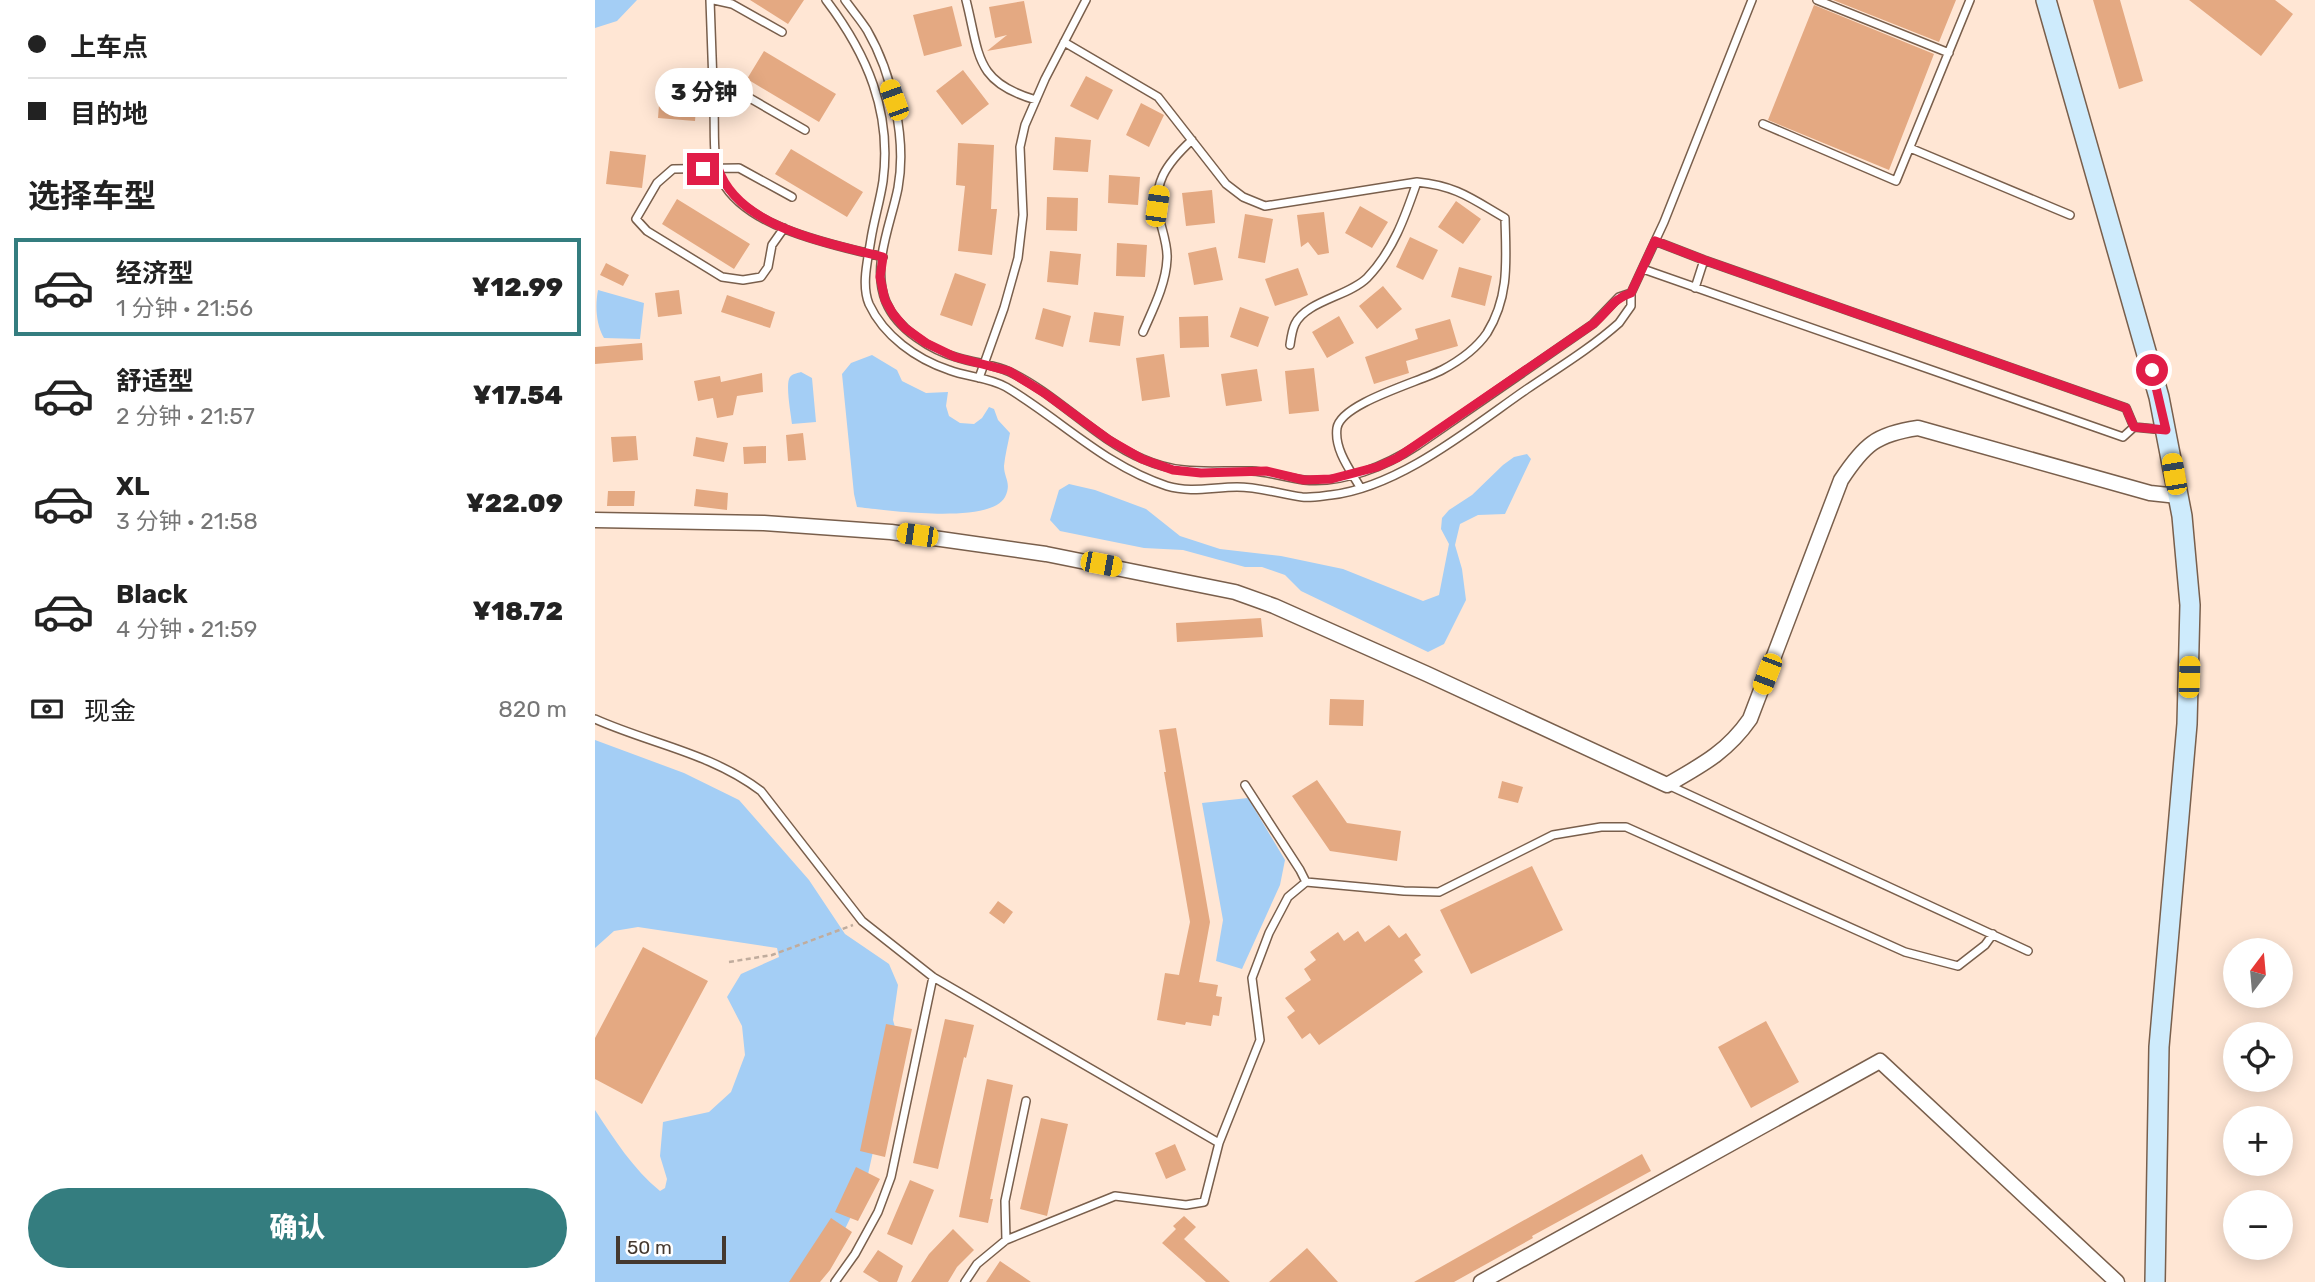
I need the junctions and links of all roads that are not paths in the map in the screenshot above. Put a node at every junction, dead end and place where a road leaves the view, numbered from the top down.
1 (712, 0) edge
2 (826, 0) edge
3 (845, 0) edge
4 (966, 0) edge
5 (1086, 0) edge
6 (1752, 0) edge
7 (1818, 0) edge
8 (1970, 0) edge
9 (2046, 0) edge
10 (782, 32) dead end
11 (1064, 42) junction
12 (1949, 53) junction
13 (713, 82) junction
14 (1036, 100) junction
15 (1763, 124) dead end
16 (805, 130) dead end
17 (1192, 140) junction
18 (1910, 148) junction
19 (718, 168) junction
20 (1417, 182) junction
21 (792, 197) dead end
22 (2070, 215) dead end
23 (784, 228) junction
24 (1655, 241) junction
25 (869, 253) junction
26 (883, 257) junction
27 (1704, 260) junction
28 (1643, 269) junction
29 (1695, 288) junction
30 (1631, 293) junction
31 (1143, 332) dead end
32 (1290, 345) dead end
33 (984, 365) junction
34 (979, 377) junction
35 (2134, 427) junction
36 (2166, 430) junction
37 (1352, 474) junction
38 (1360, 487) junction
39 (2178, 496) junction
40 (595, 520) edge
41 (595, 719) edge
42 (1245, 785) dead end
43 (1667, 785) junction
44 (1306, 882) junction
45 (1993, 934) junction
46 (2028, 951) dead end
47 (933, 977) junction
48 (1026, 1101) dead end
49 (1219, 1143) junction
50 (1006, 1240) junction
51 (835, 1282) edge
52 (965, 1282) edge
53 (1481, 1282) edge
54 (2117, 1282) edge
55 (2155, 1282) edge

1 - 10 lane
1 - 13 lane
2 - 25 lane
3 - 26 lane
4 - 14 lane
5 - 11 lane
6 - 24 lane
7 - 12 lane
8 - 12 lane
9 - 36 main road
11 - 14 lane
11 - 17 lane
12 - 18 lane
13 - 16 lane
13 - 19 lane
14 - 33 lane
15 - 18 lane
17 - 20 lane
17 - 31 lane
18 - 22 lane
19 - 21 lane
19 - 23 lane
19 - 23 lane
20 - 32 lane
20 - 37 lane
23 - 25 lane
24 - 27 lane
24 - 28 lane
25 - 26 lane
25 - 34 lane
26 - 33 lane
27 - 29 lane
27 - 35 lane
28 - 29 lane
28 - 30 lane
29 - 35 lane
30 - 37 lane
30 - 38 lane
33 - 34 lane
33 - 37 lane
34 - 38 lane
35 - 36 lane
36 - 39 main road
37 - 38 lane
39 - 43 street
39 - 55 main road
40 - 43 street
41 - 47 lane
42 - 44 lane
43 - 45 lane
44 - 45 lane
44 - 49 lane
45 - 46 lane
47 - 49 lane
47 - 51 lane
48 - 50 lane
49 - 50 lane
50 - 52 lane
53 - 54 street

